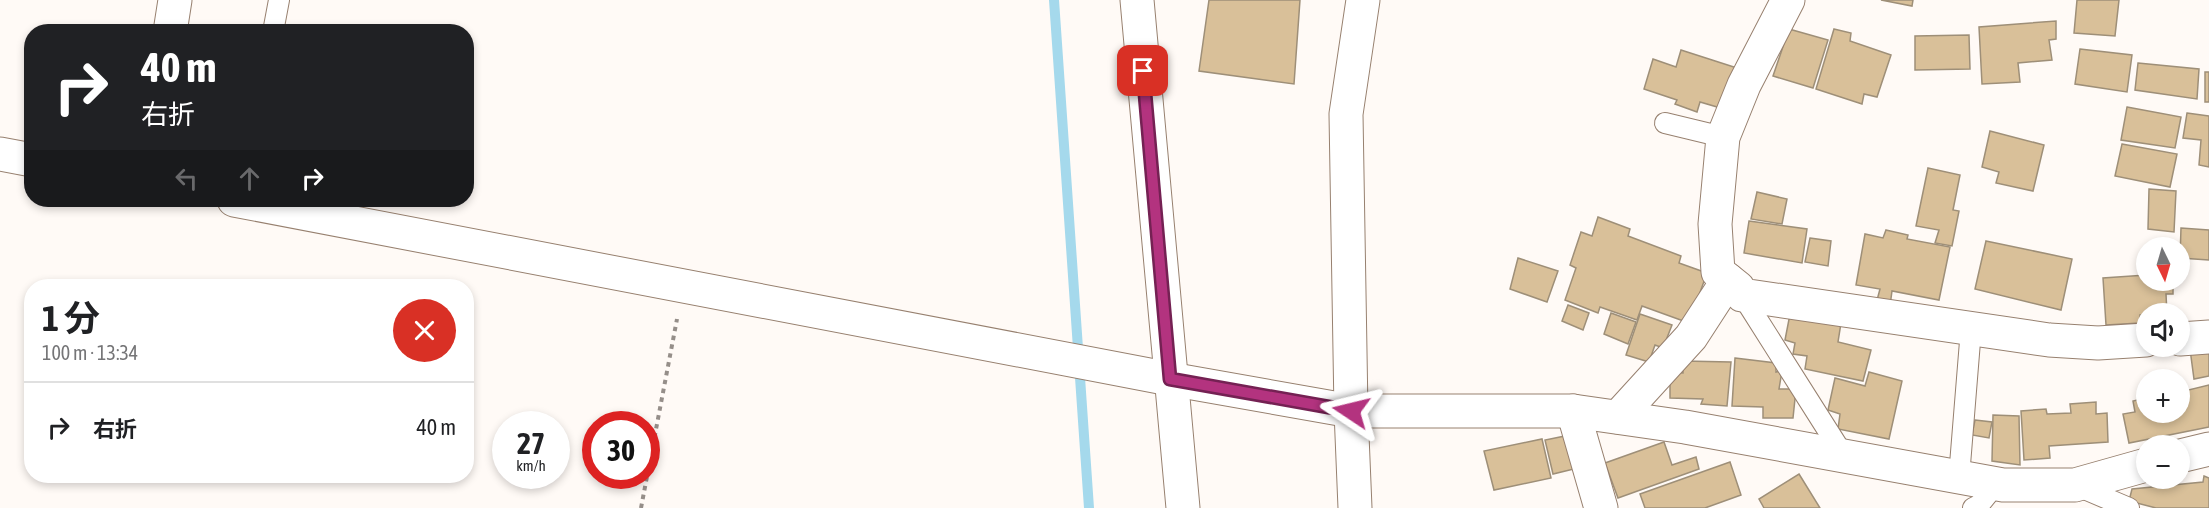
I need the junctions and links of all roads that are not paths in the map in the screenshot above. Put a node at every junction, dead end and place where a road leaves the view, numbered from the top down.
1 (176, 0) edge
2 (279, 0) edge
3 (1137, 0) edge
4 (1363, 0) edge
5 (1788, 0) edge
6 (172, 24) edge
7 (274, 24) edge
8 (1665, 123) dead end
9 (1723, 137) junction
10 (0, 154) edge
11 (24, 158) edge
12 (274, 207) edge
13 (1735, 287) junction
14 (1971, 328) junction
15 (2209, 337) edge
16 (2190, 338) edge
17 (2136, 341) edge
18 (1170, 379) junction
19 (1351, 411) junction
20 (1573, 411) junction
21 (1618, 417) junction
22 (2209, 449) edge
23 (2190, 454) edge
24 (1844, 456) junction
25 (2136, 468) edge
26 (1959, 477) junction
27 (2075, 485) junction
28 (2003, 492) edge
29 (1183, 508) edge
30 (1355, 508) edge
31 (1601, 508) edge
32 (1973, 508) edge
33 (2129, 508) edge

1 - 6 street
2 - 7 lane
3 - 18 street
4 - 19 street
5 - 9 street
8 - 9 lane
9 - 13 street
10 - 11 street
12 - 18 street
13 - 14 street
13 - 21 street
13 - 24 lane
14 - 17 street
14 - 26 lane
15 - 16 street
18 - 19 street
18 - 29 street
19 - 20 street
19 - 30 street
20 - 21 street
20 - 31 street
21 - 24 street
22 - 23 street
24 - 26 street
25 - 27 street
26 - 28 street
27 - 28 street
27 - 33 lane
28 - 32 lane

